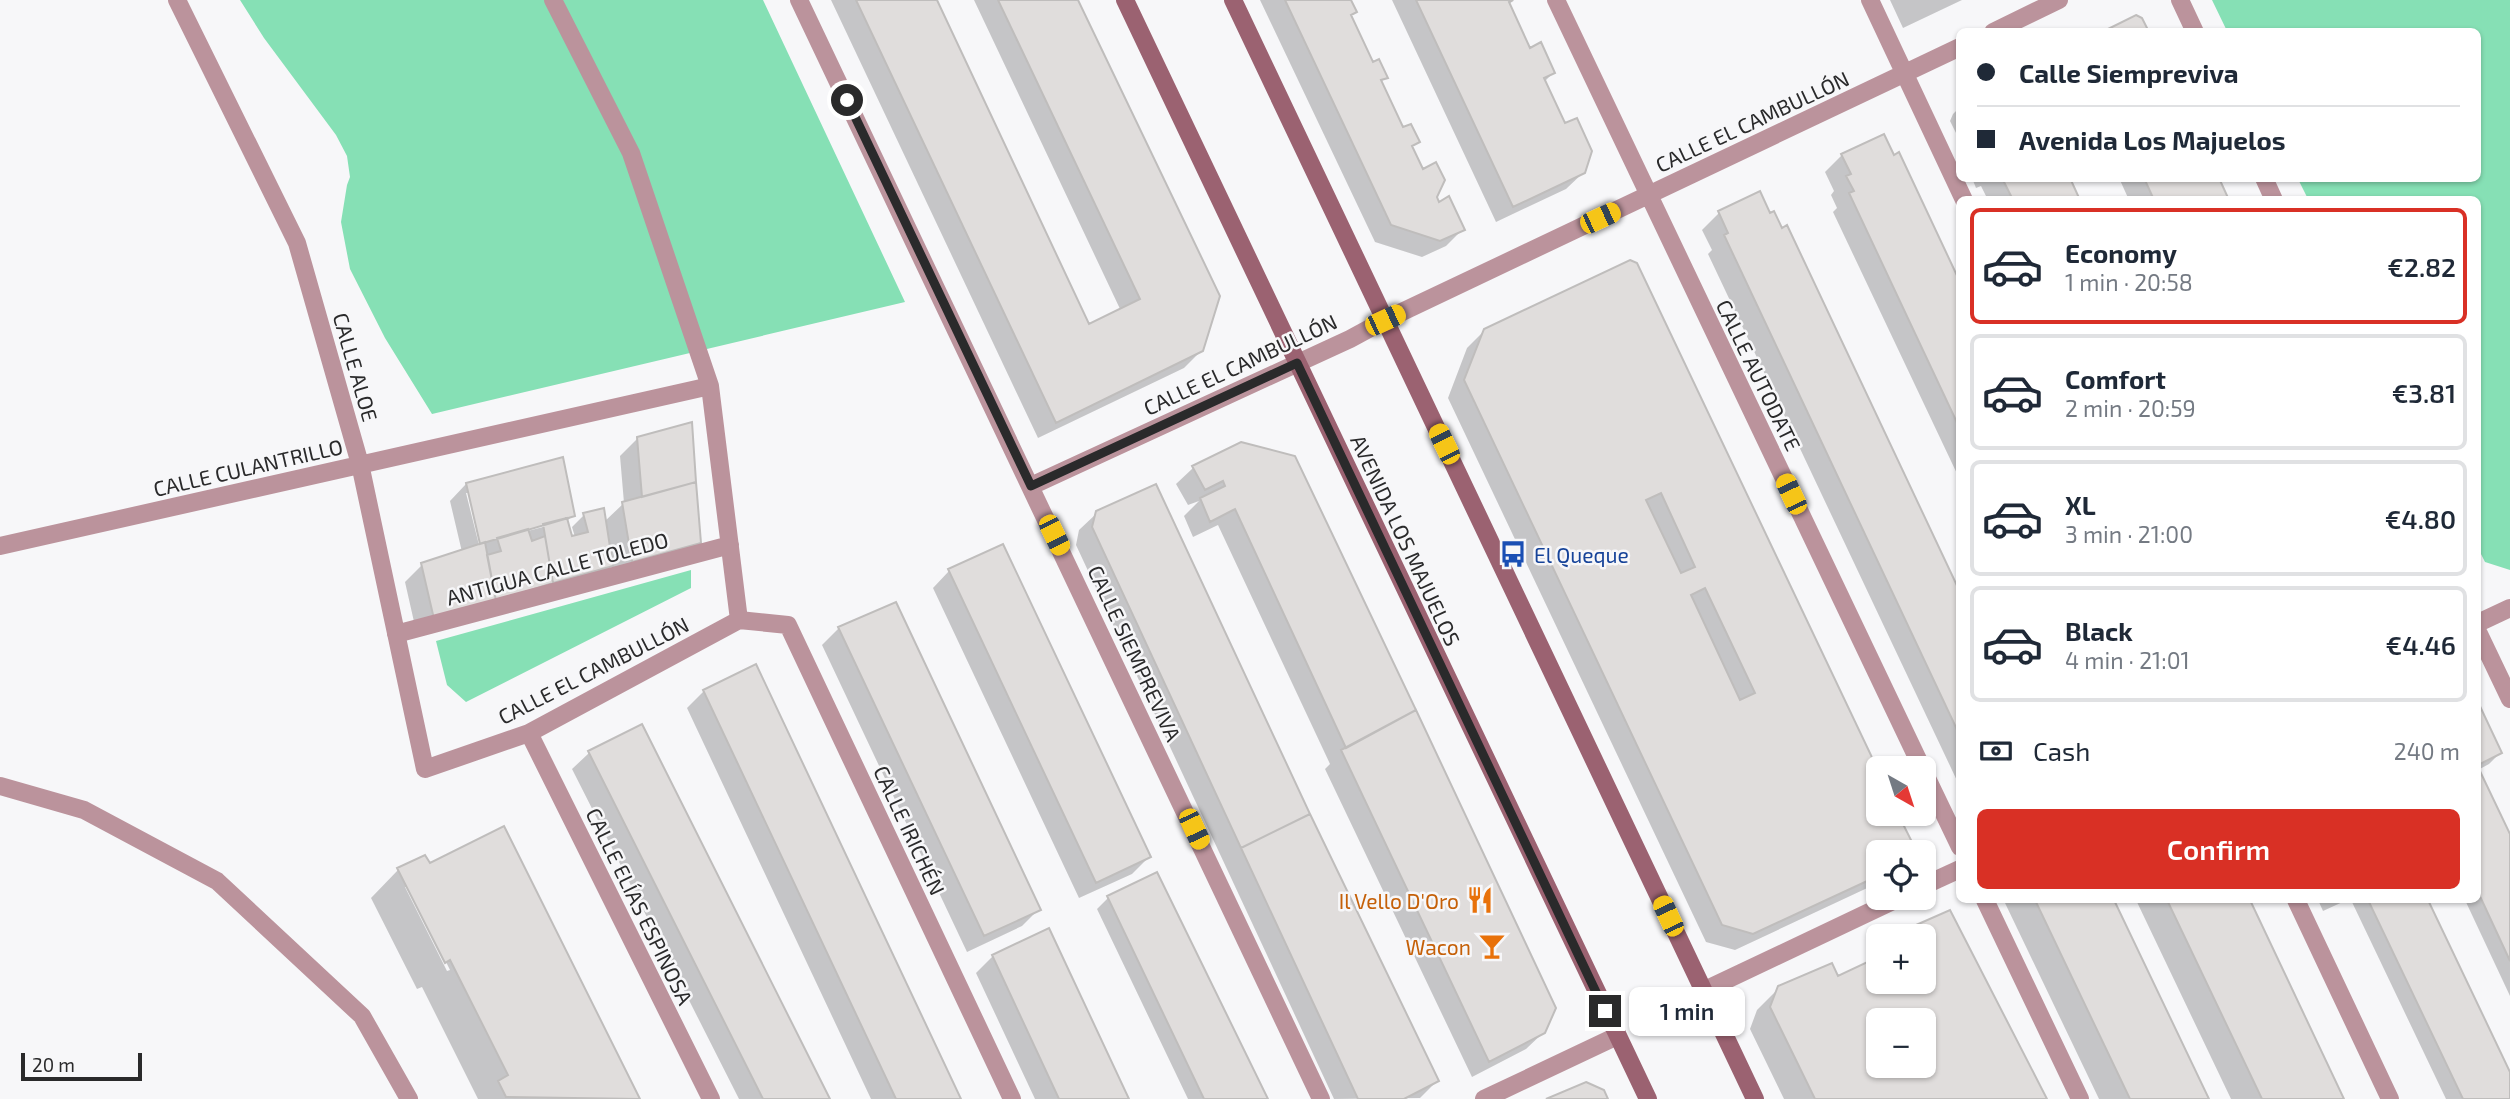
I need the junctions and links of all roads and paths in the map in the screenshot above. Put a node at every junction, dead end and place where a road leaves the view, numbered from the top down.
1 (177, 0) edge
2 (553, 0) edge
3 (799, 0) edge
4 (1125, 0) edge
5 (1233, 0) edge
6 (1556, 0) edge
7 (1870, 0) edge
8 (2059, 0) edge
9 (2180, 0) edge
10 (2001, 28) edge
11 (2192, 28) edge
12 (1956, 49) edge
13 (1905, 73) junction
14 (1956, 181) edge
15 (1648, 195) junction
16 (1385, 320) junction
17 (1297, 363) junction
18 (710, 386) junction
19 (360, 464) junction
20 (1031, 486) junction
21 (730, 545) junction
22 (0, 546) edge
23 (2510, 608) edge
24 (739, 620) junction
25 (2481, 622) edge
26 (397, 634) junction
27 (2481, 638) edge
28 (2510, 699) edge
29 (529, 733) junction
30 (1917, 756) edge
31 (425, 769) joint
32 (0, 786) edge
33 (1936, 796) edge
34 (1956, 839) edge
35 (1956, 871) edge
36 (1936, 880) edge
37 (1986, 903) edge
38 (2297, 903) edge
39 (1873, 910) edge
40 (1703, 990) junction
41 (1617, 1036) junction
42 (409, 1099) edge
43 (711, 1099) edge
44 (1012, 1099) edge
45 (1321, 1099) edge
46 (1484, 1099) edge
47 (1648, 1099) edge
48 (1755, 1099) edge
49 (2080, 1099) edge
50 (2390, 1099) edge

1 - 19 street, CALLE ALOE
2 - 18 street
3 - 20 street, CALLE SIEMPREVIVA
4 - 17 street, AVENIDA LOS MAJUELOS
5 - 16 street
6 - 15 street, CALLE AUTODATE
7 - 13 street
8 - 10 street
9 - 11 street
12 - 13 street, CALLE EL CAMBULLÓN
13 - 14 street
13 - 15 street, CALLE EL CAMBULLÓN
15 - 16 street, CALLE EL CAMBULLÓN
15 - 30 street, CALLE AUTODATE
16 - 17 street, CALLE EL CAMBULLÓN
16 - 40 street
17 - 20 street, CALLE EL CAMBULLÓN
17 - 41 street, AVENIDA LOS MAJUELOS
18 - 19 street, CALLE CULANTRILLO
18 - 21 street
19 - 22 street, CALLE CULANTRILLO
19 - 26 street, CALLE ALOE
20 - 45 street, CALLE SIEMPREVIVA
21 - 24 street
21 - 26 street, ANTIGUA CALLE TOLEDO
23 - 25 street
24 - 29 street, CALLE EL CAMBULLÓN
24 - 44 street, CALLE IRICHÉN
26 - 31 street, CALLE ALOE
27 - 28 street
29 - 31 street, CALLE EL CAMBULLÓN
29 - 43 street, CALLE ELÍAS ESPINOSA
32 - 42 street
33 - 34 street, CALLE AUTODATE
35 - 36 street
37 - 49 street
38 - 50 street
39 - 40 street
40 - 48 street
41 - 46 street
41 - 47 street, AVENIDA LOS MAJUELOS

